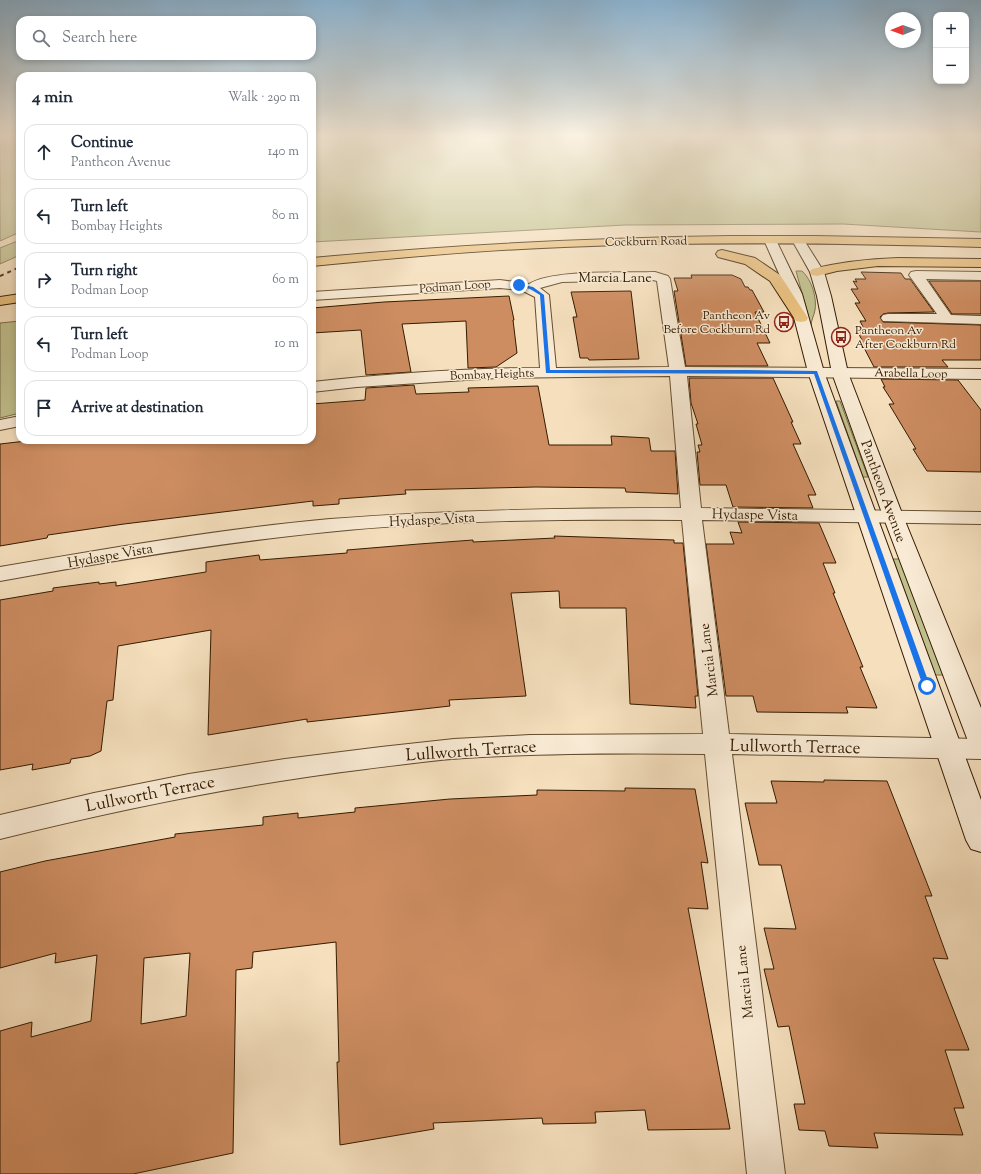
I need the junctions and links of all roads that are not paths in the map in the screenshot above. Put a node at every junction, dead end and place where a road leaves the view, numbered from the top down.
1 (770, 240) junction
2 (981, 243) edge
3 (777, 253) junction
4 (707, 254) dead end
5 (722, 254) junction
6 (842, 254) dead end
7 (809, 255) junction
8 (981, 258) edge
9 (508, 259) dead end
10 (316, 262) edge
11 (981, 263) edge
12 (316, 270) edge
13 (981, 276) edge
14 (532, 288) junction
15 (316, 296) edge
16 (16, 299) edge
17 (0, 301) edge
18 (801, 318) junction
19 (888, 318) dead end
20 (947, 319) junction
21 (981, 320) edge
22 (548, 372) junction
23 (678, 372) junction
24 (816, 372) junction
25 (840, 373) junction
26 (980, 375) edge
27 (316, 387) edge
28 (16, 423) edge
29 (0, 425) edge
30 (691, 513) junction
31 (867, 516) junction
32 (893, 516) junction
33 (981, 518) edge
34 (0, 574) edge
35 (981, 741) edge
36 (718, 744) junction
37 (949, 748) junction
38 (981, 749) edge
39 (0, 826) edge
40 (981, 840) edge
41 (766, 1174) edge

1 - 3 street, Pantheon Avenue
1 - 7 main road, Cockburn Road
1 - 10 main road, Cockburn Road
2 - 7 main road, Cockburn Road
3 - 5 main road, Cockburn Road
3 - 7 main road, Cockburn Road
3 - 18 street, Pantheon Avenue
4 - 5 main road, Cockburn Road
5 - 18 main road
6 - 8 main road
7 - 11 main road
7 - 25 street, Pantheon Avenue
9 - 12 main road
13 - 20 street
14 - 15 street, Podman Loop
14 - 22 street
14 - 23 street, Marcia Lane
16 - 17 main road
18 - 24 street, Pantheon Avenue
19 - 20 street
20 - 21 street
22 - 23 street, Bombay Heights
22 - 27 street, Bombay Heights
23 - 24 street, Bombay Heights
23 - 30 street, Marcia Lane
24 - 25 street, Bombay Heights
24 - 31 street, Pantheon Avenue
25 - 26 street, Arabella Loop
25 - 32 street, Pantheon Avenue
28 - 29 street
30 - 31 street, Hydaspe Vista
30 - 34 street, Hydaspe Vista
30 - 36 street, Marcia Lane
31 - 32 street
31 - 37 street, Pantheon Avenue
32 - 33 street
32 - 35 street, Pantheon Avenue
36 - 37 street, Lullworth Terrace
36 - 39 street, Lullworth Terrace
36 - 41 street, Marcia Lane
37 - 38 street, Lullworth Terrace
37 - 40 street, Pantheon Avenue

